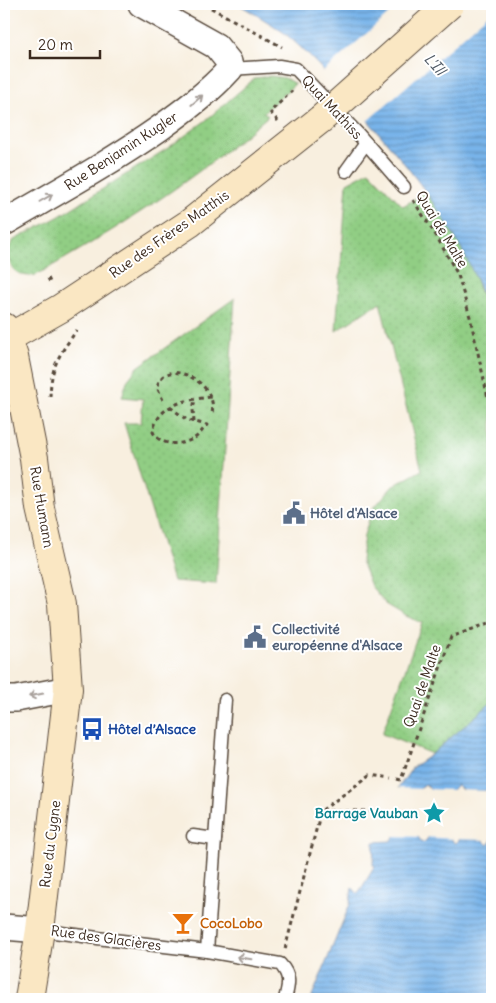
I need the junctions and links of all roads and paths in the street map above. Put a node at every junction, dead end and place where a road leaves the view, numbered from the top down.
1 (141, 4) edge
2 (204, 4) edge
3 (450, 4) edge
4 (284, 48) dead end
5 (230, 70) junction
6 (294, 89) dead end
7 (270, 112) dead end
8 (366, 143) junction
9 (346, 171) dead end
10 (404, 187) joint
11 (4, 222) edge
12 (77, 329) dead end
13 (7, 346) edge
14 (211, 397) junction
15 (195, 398) junction
16 (163, 400) dead end
17 (49, 402) dead end
18 (170, 407) junction
19 (212, 414) dead end
20 (492, 416) edge
21 (194, 422) junction
22 (492, 622) edge
23 (68, 689) junction
24 (4, 699) edge
25 (225, 700) dead end
26 (391, 778) dead end
27 (397, 779) dead end
28 (321, 811) junction
29 (376, 811) dead end
30 (193, 836) dead end
31 (215, 839) junction
32 (4, 927) edge
33 (40, 930) junction
34 (207, 952) junction
35 (280, 964) junction
36 (29, 999) edge
37 (285, 999) edge

1 - 5 street
2 - 4 path
3 - 13 street, Rue des Frères Matthis, bridge
5 - 8 lane, Quai Mathiss
11 -> 5 street, Rue Benjamin Kugler
6 - 7 path
8 - 9 lane, Quai Mathiss
8 - 10 lane
10 - 20 path, Quai de Malte
12 - 17 path
13 - 23 street, Rue Humann
14 - 15 path
14 - 16 path
14 - 19 path
15 - 18 path
15 - 21 path
18 - 21 path
18 - 21 path
22 - 27 path, Quai de Malte
23 -> 24 street
23 - 33 street, Rue du Cygne
25 - 31 lane
26 - 28 path
28 - 29 path
28 - 35 path
30 - 31 lane
31 - 34 lane
32 - 33 street, Rue des Glacières
33 - 34 lane, Rue des Glacières
33 - 36 street, Rue du Cygne
35 -> 34 lane, Rue des Glacières
35 - 37 lane

